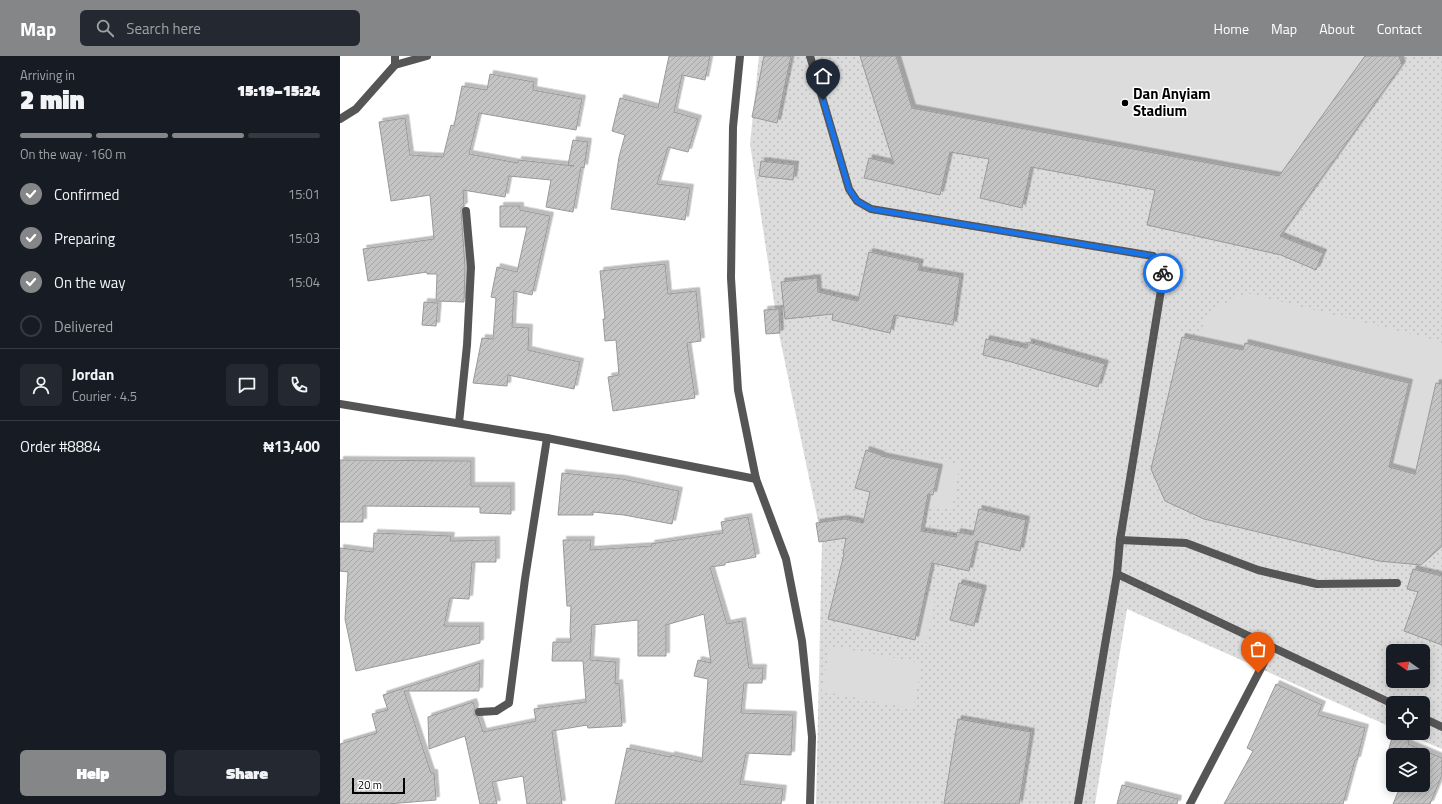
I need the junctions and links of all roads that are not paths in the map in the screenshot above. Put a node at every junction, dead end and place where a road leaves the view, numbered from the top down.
1 (427, 56) edge
2 (740, 56) edge
3 (810, 56) edge
4 (395, 60) edge
5 (340, 119) edge
6 (466, 210) dead end
7 (340, 404) edge
8 (459, 423) junction
9 (547, 438) junction
10 (756, 479) junction
11 (1120, 540) junction
12 (1117, 574) junction
13 (1397, 583) dead end
14 (1272, 646) junction
15 (1386, 701) edge
16 (478, 712) dead end
17 (1430, 721) edge
18 (1442, 727) edge
19 (810, 804) edge
20 (1078, 804) edge
21 (1190, 804) edge

1 - 4 street
2 - 10 street
3 - 11 street
4 - 5 street
6 - 8 street
7 - 8 street
8 - 9 street
9 - 10 street
9 - 16 street
10 - 19 street
11 - 12 street
11 - 13 street
12 - 14 street
12 - 20 street
14 - 15 street
14 - 21 street
17 - 18 street

